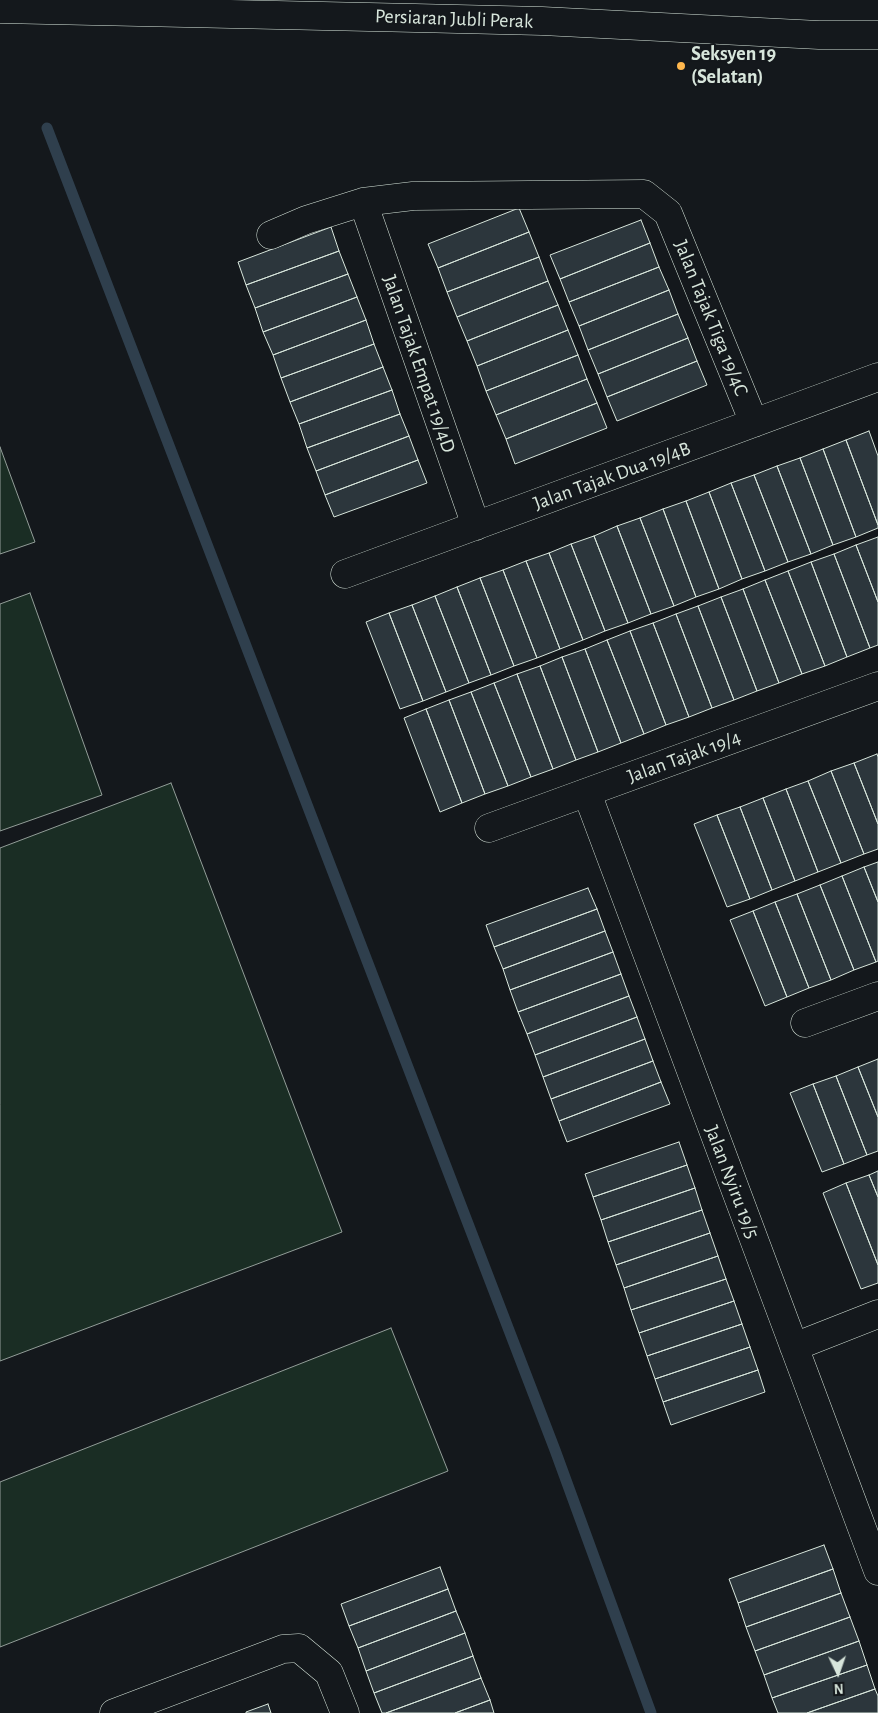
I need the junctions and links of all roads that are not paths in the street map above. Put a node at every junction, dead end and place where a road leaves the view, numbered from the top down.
1 (288, 7) edge
2 (0, 9) edge
3 (408, 9) edge
4 (878, 35) edge
5 (363, 202) junction
6 (271, 235) dead end
7 (878, 377) edge
8 (754, 423) junction
9 (476, 526) junction
10 (345, 574) dead end
11 (878, 686) edge
12 (587, 793) junction
13 (489, 828) dead end
14 (878, 996) edge
15 (805, 1023) dead end
16 (878, 1314) edge
17 (794, 1347) junction
18 (878, 1571) edge
19 (114, 1713) edge
20 (345, 1713) edge

1 - 2 street, Persiaran Jubli Perak
1 - 3 street, Persiaran Jubli Perak
3 - 4 street, Persiaran Jubli Perak
5 - 6 street
5 - 8 street, Jalan Tajak Tiga 19/4C
5 - 9 street, Jalan Tajak Empat 19/4D
7 - 8 street, Jalan Tajak Dua 19/4B
8 - 9 street, Jalan Tajak Dua 19/4B
9 - 10 street, Jalan Tajak Dua 19/4B
11 - 12 street, Jalan Tajak 19/4
12 - 13 street, Jalan Tajak 19/4
12 - 17 street, Jalan Nyiru 19/5
14 - 15 street
16 - 17 street
17 - 18 street, Jalan Nyiru 19/5
19 - 20 street

